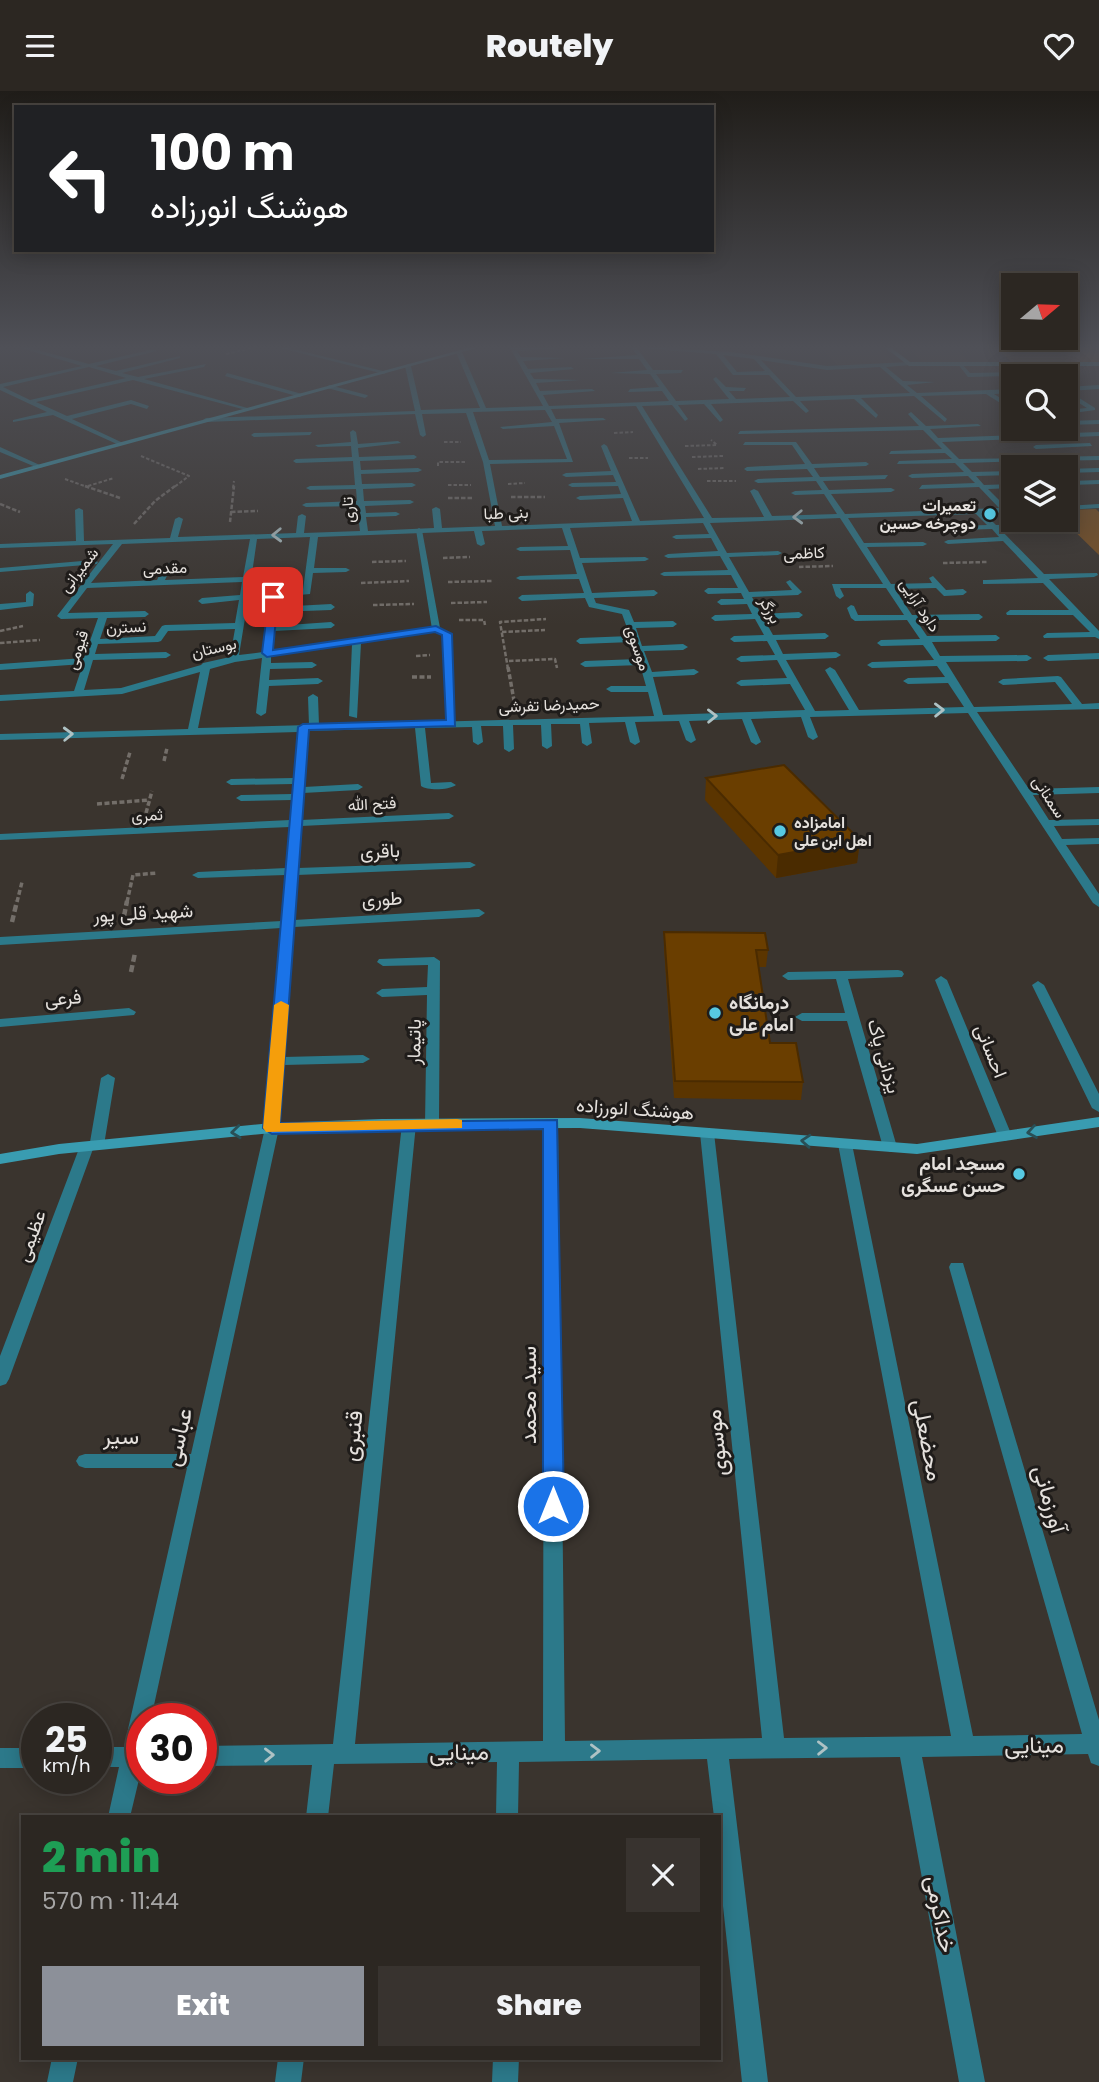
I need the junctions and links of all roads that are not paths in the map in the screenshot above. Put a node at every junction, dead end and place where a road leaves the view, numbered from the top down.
1 (109, 439) edge
2 (140, 439) edge
3 (354, 439) edge
4 (478, 439) edge
5 (562, 439) edge
6 (660, 439) edge
7 (967, 439) edge
8 (1082, 439) edge
9 (936, 440) joint
10 (398, 443) dead end
11 (121, 444) junction
12 (745, 444) dead end
13 (318, 445) dead end
14 (354, 445) junction
15 (604, 446) dead end
16 (1036, 447) dead end
17 (987, 448) dead end
18 (0, 449) edge
19 (945, 449) junction
20 (1096, 451) edge
21 (891, 453) dead end
22 (1072, 455) edge
23 (414, 457) dead end
24 (1001, 460) edge
25 (296, 461) dead end
26 (486, 462) junction
27 (958, 462) junction
28 (899, 463) dead end
29 (866, 464) dead end
30 (357, 465) junction
31 (318, 466) dead end
32 (810, 466) junction
33 (37, 467) junction
34 (747, 469) dead end
35 (418, 470) dead end
36 (1099, 470) edge
37 (1078, 471) edge
38 (615, 473) junction
39 (1001, 473) edge
40 (970, 474) junction
41 (566, 475) dead end
42 (912, 476) dead end
43 (0, 477) edge
44 (886, 477) dead end
45 (820, 480) junction
46 (758, 481) dead end
47 (1099, 482) edge
48 (1078, 483) edge
49 (620, 484) junction
50 (412, 485) dead end
51 (572, 485) dead end
52 (982, 486) junction
53 (360, 487) junction
54 (922, 487) dead end
55 (1001, 487) edge
56 (310, 488) dead end
57 (754, 491) dead end
58 (795, 493) dead end
59 (892, 493) dead end
60 (831, 495) junction
61 (625, 496) junction
62 (580, 498) dead end
63 (947, 499) dead end
64 (410, 502) dead end
65 (362, 503) junction
66 (1001, 503) edge
67 (306, 505) dead end
68 (1099, 506) edge
69 (1078, 507) edge
70 (436, 509) dead end
71 (79, 510) dead end
72 (1001, 510) edge
73 (978, 511) junction
74 (958, 512) junction
75 (396, 514) dead end
76 (362, 515) junction
77 (302, 516) dead end
78 (845, 516) junction
79 (769, 518) junction
80 (178, 519) dead end
81 (707, 520) junction
82 (637, 523) junction
83 (565, 525) junction
84 (993, 527) junction
85 (1001, 527) edge
86 (477, 528) junction
87 (499, 528) junction
88 (931, 529) dead end
89 (419, 530) junction
90 (438, 530) junction
91 (364, 532) junction
92 (40, 533) dead end
93 (13, 534) dead end
94 (300, 534) junction
95 (314, 534) junction
96 (254, 536) junction
97 (713, 536) junction
98 (676, 537) dead end
99 (174, 539) junction
100 (1005, 540) junction
101 (120, 541) junction
102 (947, 542) dead end
103 (80, 543) junction
104 (41, 544) junction
105 (481, 544) dead end
106 (923, 544) dead end
107 (864, 545) junction
108 (0, 546) edge
109 (13, 546) junction
110 (573, 548) junction
111 (520, 549) dead end
112 (778, 553) dead end
113 (723, 554) junction
114 (668, 556) dead end
115 (645, 559) dead end
116 (577, 561) junction
117 (93, 562) dead end
118 (167, 565) dead end
119 (0, 570) edge
120 (346, 570) dead end
121 (308, 571) junction
122 (733, 572) junction
123 (664, 574) dead end
124 (1094, 575) dead end
125 (582, 576) junction
126 (520, 578) dead end
127 (247, 579) junction
128 (1043, 579) junction
129 (947, 581) dead end
130 (790, 582) dead end
131 (935, 582) junction
132 (986, 582) dead end
133 (156, 583) junction
134 (85, 586) junction
135 (892, 587) junction
136 (708, 591) dead end
137 (963, 592) dead end
138 (654, 593) dead end
139 (30, 594) dead end
140 (746, 595) junction
141 (146, 596) dead end
142 (588, 596) junction
143 (840, 596) dead end
144 (273, 597) junction
145 (244, 598) junction
146 (522, 598) dead end
147 (202, 601) dead end
148 (720, 602) dead end
149 (0, 607) edge
150 (331, 607) dead end
151 (851, 608) dead end
152 (272, 610) junction
153 (1076, 612) junction
154 (1010, 613) dead end
155 (145, 614) dead end
156 (103, 615) junction
157 (799, 615) dead end
158 (61, 616) joint
159 (758, 617) junction
160 (979, 617) dead end
161 (715, 618) dead end
162 (912, 618) junction
163 (673, 624) dead end
164 (331, 625) dead end
165 (631, 625) junction
166 (238, 626) junction
167 (270, 629) junction
168 (436, 629) junction
169 (1098, 635) edge
170 (825, 636) dead end
171 (1047, 636) dead end
172 (770, 638) junction
173 (996, 638) dead end
174 (734, 639) dead end
175 (357, 640) junction
176 (927, 640) junction
177 (580, 641) dead end
178 (94, 642) junction
179 (881, 643) dead end
180 (637, 644) junction
181 (683, 647) dead end
182 (267, 653) junction
183 (166, 655) dead end
184 (835, 655) dead end
185 (1099, 656) edge
186 (780, 657) junction
187 (1027, 658) dead end
188 (1048, 658) dead end
189 (89, 659) junction
190 (234, 659) junction
191 (741, 659) dead end
192 (941, 661) junction
193 (642, 662) junction
194 (585, 664) dead end
195 (206, 665) junction
196 (312, 665) dead end
197 (872, 665) dead end
198 (266, 666) junction
199 (0, 667) edge
200 (830, 670) dead end
201 (694, 671) dead end
202 (648, 675) junction
203 (953, 680) junction
204 (318, 681) dead end
205 (794, 681) junction
206 (908, 681) dead end
207 (1003, 682) dead end
208 (264, 683) junction
209 (741, 683) dead end
210 (651, 688) junction
211 (611, 689) dead end
212 (78, 693) junction
213 (313, 697) dead end
214 (0, 698) edge
215 (1079, 706) junction
216 (1099, 706) edge
217 (973, 709) junction
218 (855, 712) junction
219 (261, 713) dead end
220 (807, 713) junction
221 (745, 715) junction
222 (354, 716) dead end
223 (659, 717) junction
224 (682, 717) junction
225 (629, 718) junction
226 (584, 719) junction
227 (546, 720) junction
228 (512, 721) junction
229 (476, 722) junction
230 (451, 723) junction
231 (421, 724) junction
232 (309, 727) junction
233 (193, 730) junction
234 (0, 737) edge
235 (813, 737) dead end
236 (691, 740) dead end
237 (635, 742) dead end
238 (756, 742) dead end
239 (478, 743) dead end
240 (587, 743) dead end
241 (547, 746) dead end
242 (509, 749) dead end
243 (231, 782) dead end
244 (451, 785) dead end
245 (358, 787) dead end
246 (298, 789) junction
247 (1099, 790) edge
248 (1027, 792) junction
249 (241, 799) dead end
250 (449, 816) dead end
251 (1099, 822) edge
252 (1047, 823) junction
253 (296, 824) junction
254 (0, 837) edge
255 (1099, 841) edge
256 (1059, 842) junction
257 (470, 865) dead end
258 (292, 871) junction
259 (198, 875) dead end
260 (1099, 903) edge
261 (479, 913) dead end
262 (288, 924) junction
263 (3, 941) edge
264 (383, 962) dead end
265 (898, 974) dead end
266 (841, 975) junction
267 (788, 976) dead end
268 (941, 980) dead end
269 (1038, 985) dead end
270 (434, 991) junction
271 (382, 993) dead end
272 (129, 1012) dead end
273 (802, 1017) dead end
274 (853, 1017) junction
275 (0, 1023) edge
276 (363, 1059) dead end
277 (277, 1061) junction
278 (107, 1078) dead end
279 (1099, 1108) edge
280 (1099, 1122) edge
281 (409, 1124) junction
282 (432, 1124) junction
283 (551, 1124) junction
284 (272, 1128) junction
285 (707, 1133) junction
286 (1005, 1136) junction
287 (845, 1144) junction
288 (92, 1146) junction
289 (890, 1147) junction
290 (0, 1159) edge
291 (957, 1267) dead end
292 (0, 1379) edge
293 (85, 1461) dead end
294 (198, 1461) junction
295 (148, 1703) edge
296 (964, 1746) junction
297 (909, 1747) junction
298 (774, 1748) junction
299 (1098, 1748) edge
300 (717, 1749) junction
301 (554, 1751) junction
302 (508, 1752) junction
303 (334, 1754) junction
304 (217, 1756) edge
305 (0, 1758) edge
306 (21, 1758) edge
307 (126, 1792) edge
308 (119, 1815) edge
309 (318, 1815) edge
310 (507, 1815) edge
311 (65, 2060) edge
312 (291, 2060) edge
313 (506, 2060) edge
314 (60, 2082) edge
315 (288, 2082) edge
316 (505, 2082) edge
317 (755, 2082) edge
318 (972, 2082) edge

1 - 11 street
2 - 11 main road
3 - 14 street, تاری
4 - 26 street
5 - 26 street
6 - 81 street, برزگر
7 - 9 street
8 - 20 street
9 - 19 street
10 - 14 street
11 - 33 main road
12 - 32 street
13 - 14 street
14 - 30 street, تاری
15 - 38 street
16 - 20 street
17 - 19 street
18 - 33 street
19 - 21 street
19 - 27 street
20 - 22 street
23 - 30 street
24 - 27 street
25 - 30 street
26 - 87 street
27 - 28 street
27 - 40 street
29 - 32 street
30 - 31 street
30 - 35 street
30 - 53 street, تاری
32 - 34 street
32 - 45 street
33 - 43 main road
36 - 37 street
38 - 41 street
38 - 49 street
39 - 40 street
40 - 42 street
40 - 52 street
44 - 45 street
45 - 46 street
45 - 60 street
47 - 48 street
49 - 51 street
49 - 61 street
50 - 53 street
52 - 54 street
52 - 55 street
52 - 66 street
53 - 56 street
53 - 65 street, تاری
57 - 79 street
58 - 60 street
59 - 60 street
60 - 78 street
61 - 62 street
61 - 82 street
63 - 74 street
64 - 65 street
65 - 67 street
65 - 76 street, تاری
68 - 69 street
70 - 90 street
71 - 103 street
72 - 73 street, بنی طبا
73 - 74 street, بنی طبا
73 - 84 street
74 - 78 street, بنی طبا
75 - 76 street
76 - 91 street, تاری
77 - 94 street
78 -> 79 street, بنی طبا
78 - 107 street, داود آرایی
79 - 81 street, بنی طبا
80 - 99 street
81 - 82 street, بنی طبا
81 - 97 street, برزگر
82 - 83 street, بنی طبا
83 - 87 street, بنی طبا
83 - 110 street
84 - 85 street
84 - 88 street
84 - 100 street
86 - 87 street, بنی طبا
86 - 90 street, بنی طبا
86 - 105 street
89 - 90 street, بنی طبا
89 - 91 street, بنی طبا
89 - 168 lane
91 - 95 street, بنی طبا
92 - 104 street
93 - 109 street
94 - 95 street, بنی طبا
94 -> 96 street, بنی طبا
95 - 121 street
96 - 99 street, بنی طبا
96 - 127 street
97 - 98 street
97 - 113 street, برزگر
99 - 101 street, بنی طبا
100 - 102 street
100 - 128 street
101 - 103 street, بنی طبا
101 - 134 street, شمیرانی
103 - 104 street, بنی طبا
104 - 109 street, بنی طبا
106 - 107 street
107 - 135 street, داود آرایی
108 - 109 street, بنی طبا
110 - 111 street
110 - 116 street
112 - 113 street
113 - 114 street
113 - 122 street, برزگر
115 - 116 street
116 - 125 street
117 - 119 street
118 - 133 street
120 - 121 street
121 - 144 street
122 - 123 street
122 - 140 street, برزگر
124 - 128 street
125 - 126 street
125 - 142 street
127 - 133 street, مقدمی
127 - 145 street
128 - 132 street
128 - 153 street
129 - 131 street
130 - 140 street
131 - 135 street
131 - 137 street
133 - 134 street, مقدمی
133 - 141 street
134 - 158 street, شمیرانی
135 - 143 street
135 - 162 street, داود آرایی
136 - 140 street
138 - 142 street
139 - 149 street
140 - 148 street
140 - 159 street, برزگر
142 - 146 street
142 - 165 street, موسوی
144 - 145 street
144 - 152 street
145 - 147 street
145 - 166 street
150 - 152 street
151 - 162 street
152 - 167 street
153 - 154 street
153 - 169 street
155 - 156 street
156 - 158 street, قیومی
156 - 178 street, قیومی
157 - 159 street
159 - 161 street
159 - 172 street, برزگر
160 - 162 street
162 - 176 street, داود آرایی
163 - 165 street
164 - 167 street
165 - 180 street, موسوی
166 - 178 street, نسترن
166 - 190 street
167 - 182 street
168 - 175 street, بوستان
168 - 230 lane
169 - 171 street
170 - 172 street
172 - 174 street
172 - 186 street, برزگر
173 - 176 street
175 - 182 street, بوستان
175 - 222 street
176 - 179 street
176 - 192 street, داود آرایی
177 - 180 street
178 - 189 street, قیومی
180 - 181 street
180 - 193 street, موسوی
182 - 190 street, بوستان
182 - 198 street
183 - 189 street
184 - 186 street
185 - 188 street
186 - 191 street
186 - 205 street, برزگر
187 - 192 street
189 - 199 street
189 - 212 street, قیومی
190 - 195 street, بوستان
192 - 197 street
192 - 203 street, داود آرایی
193 - 194 street
193 - 202 street, موسوی
195 - 212 street, بوستان
195 - 233 street
196 - 198 street
198 - 208 street
200 - 218 street
201 - 202 street
202 - 210 street, موسوی
203 - 206 street
203 - 217 street, داود آرایی
204 - 208 street
205 - 209 street
205 - 220 street, برزگر
207 - 215 street
208 - 219 street
210 - 211 street
210 - 223 street, موسوی
212 - 214 street, بوستان
213 - 232 street, عباسی
215 - 216 street, حمیدرضا تفرشی
215 - 217 street, حمیدرضا تفرشی
218 -> 217 street, حمیدرضا تفرشی
217 - 248 street, سمنانی
218 - 220 street, حمیدرضا تفرشی
220 - 221 street, حمیدرضا تفرشی
220 - 235 street, برزگر
224 -> 221 street, حمیدرضا تفرشی
221 - 238 street
223 - 224 street, حمیدرضا تفرشی
223 - 225 street, حمیدرضا تفرشی
224 - 236 street
225 - 226 street, حمیدرضا تفرشی
225 - 237 street
226 - 227 street, حمیدرضا تفرشی
226 - 240 street
227 - 228 street, حمیدرضا تفرشی
227 - 241 street
228 - 229 street, حمیدرضا تفرشی
228 - 242 street
229 - 230 street, حمیدرضا تفرشی
229 - 239 street
230 - 231 street, حمیدرضا تفرشی
231 - 232 street, حمیدرضا تفرشی
231 - 244 street
232 - 233 street, حمیدرضا تفرشی
232 - 246 street, عباسی
234 -> 233 street, حمیدرضا تفرشی
243 - 246 street
245 - 246 street
246 - 249 street
246 - 253 street, عباسی
247 - 248 street
248 - 252 street, سمنانی
250 - 253 street, فتح الله
251 - 252 street
252 - 256 street, سمنانی
253 - 254 street, ثمری
253 - 258 street, عباسی
255 - 256 street
256 - 260 street, سمنانی
257 - 258 street, باقری
258 - 259 street, باقری
258 - 262 street, عباسی
261 - 262 street, طوری
262 - 263 street, شهید قلی پور
262 - 277 street, عباسی
264 - 270 street, پاتیمار
265 - 266 street
266 - 267 street
266 - 274 street, یزدانی پاک
268 - 286 street, احسانی
269 - 279 street
270 - 271 street
270 - 282 street, پاتیمار
272 - 275 street, فرعی
273 - 274 street
274 - 289 street, یزدانی پاک
276 - 277 street
277 - 284 street, عباسی
278 - 288 street, عظیمی
280 -> 286 main road, هوشنگ انورزاده
281 - 282 main road, هوشنگ انورزاده
281 - 284 main road, هوشنگ انورزاده
281 - 303 street, قنبری
282 - 283 main road, هوشنگ انورزاده
283 - 285 main road, هوشنگ انورزاده
283 - 301 street, سید محمد
284 -> 288 main road, هوشنگ انورزاده
284 - 294 street, عباسی
287 -> 285 main road, هوشنگ انورزاده
285 - 298 street, موسوی
286 - 289 main road, هوشنگ انورزاده
287 - 289 main road, هوشنگ انورزاده
287 - 296 street, محضعلی
288 - 290 main road, هوشنگ انورزاده
288 - 292 street, عظیمی
291 - 299 street, آورزمانی
293 - 294 street, سیر
294 - 295 street, عباسی
296 - 297 street, مینایی
296 - 299 street, مینایی
298 -> 297 street, مینایی
297 - 318 street, خداکرمی
298 - 300 street, مینایی
301 -> 300 street, مینایی
300 - 317 street
301 - 302 street, مینایی
302 - 303 street, مینایی
302 - 310 street
304 -> 303 street, مینایی
303 - 309 street, قنبری
305 - 306 street
307 - 308 street, عباسی
311 - 314 street
312 - 315 street
313 - 316 street

